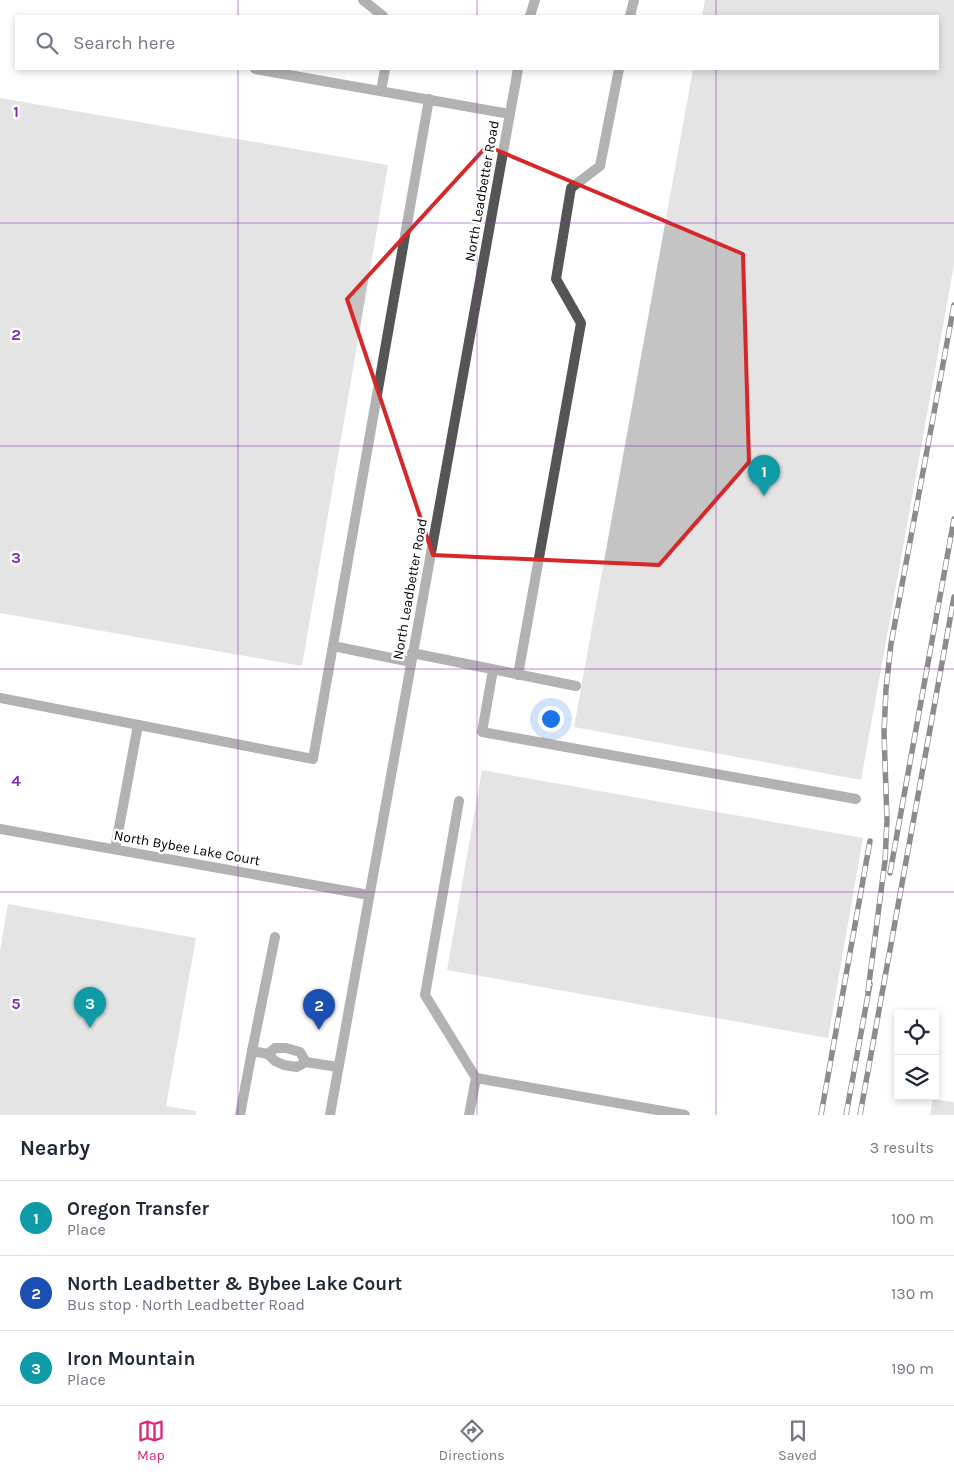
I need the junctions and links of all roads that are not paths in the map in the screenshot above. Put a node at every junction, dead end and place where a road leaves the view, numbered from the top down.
1 (363, 0) edge
2 (535, 0) edge
3 (634, 0) edge
4 (382, 15) edge
5 (530, 15) edge
6 (630, 15) edge
7 (261, 70) edge
8 (385, 70) edge
9 (518, 70) edge
10 (619, 70) edge
11 (381, 91) junction
12 (429, 99) junction
13 (510, 114) junction
14 (333, 646) junction
15 (412, 658) junction
16 (493, 670) junction
17 (518, 675) junction
18 (576, 686) dead end
19 (0, 698) edge
20 (138, 725) junction
21 (856, 799) dead end
22 (458, 801) dead end
23 (0, 829) edge
24 (116, 850) junction
25 (369, 895) junction
26 (275, 937) dead end
27 (252, 1051) junction
28 (268, 1054) junction
29 (306, 1062) junction
30 (338, 1067) junction
31 (476, 1078) junction
32 (240, 1115) edge
33 (330, 1115) edge
34 (469, 1115) edge
35 (685, 1115) edge

1 - 4 street
2 - 5 street
3 - 6 street
7 - 11 street
8 - 11 street
9 - 13 street, North Leadbetter Road
10 - 17 street
11 - 12 street
12 - 13 street
12 - 14 street
13 - 15 street, North Leadbetter Road
14 - 15 street
14 - 20 street
15 - 16 street
15 - 25 street, North Leadbetter Road
16 - 17 street
16 - 21 street
17 - 18 street
19 - 20 street
20 - 24 street
22 - 31 street
23 - 24 street, North Bybee Lake Court
24 - 25 street, North Bybee Lake Court
25 - 30 street, North Leadbetter Road
26 - 27 street
27 - 28 street
27 - 32 street
28 - 29 street
28 - 29 street
29 - 30 street
30 - 33 street, North Leadbetter Road
31 - 34 street
31 - 35 street

